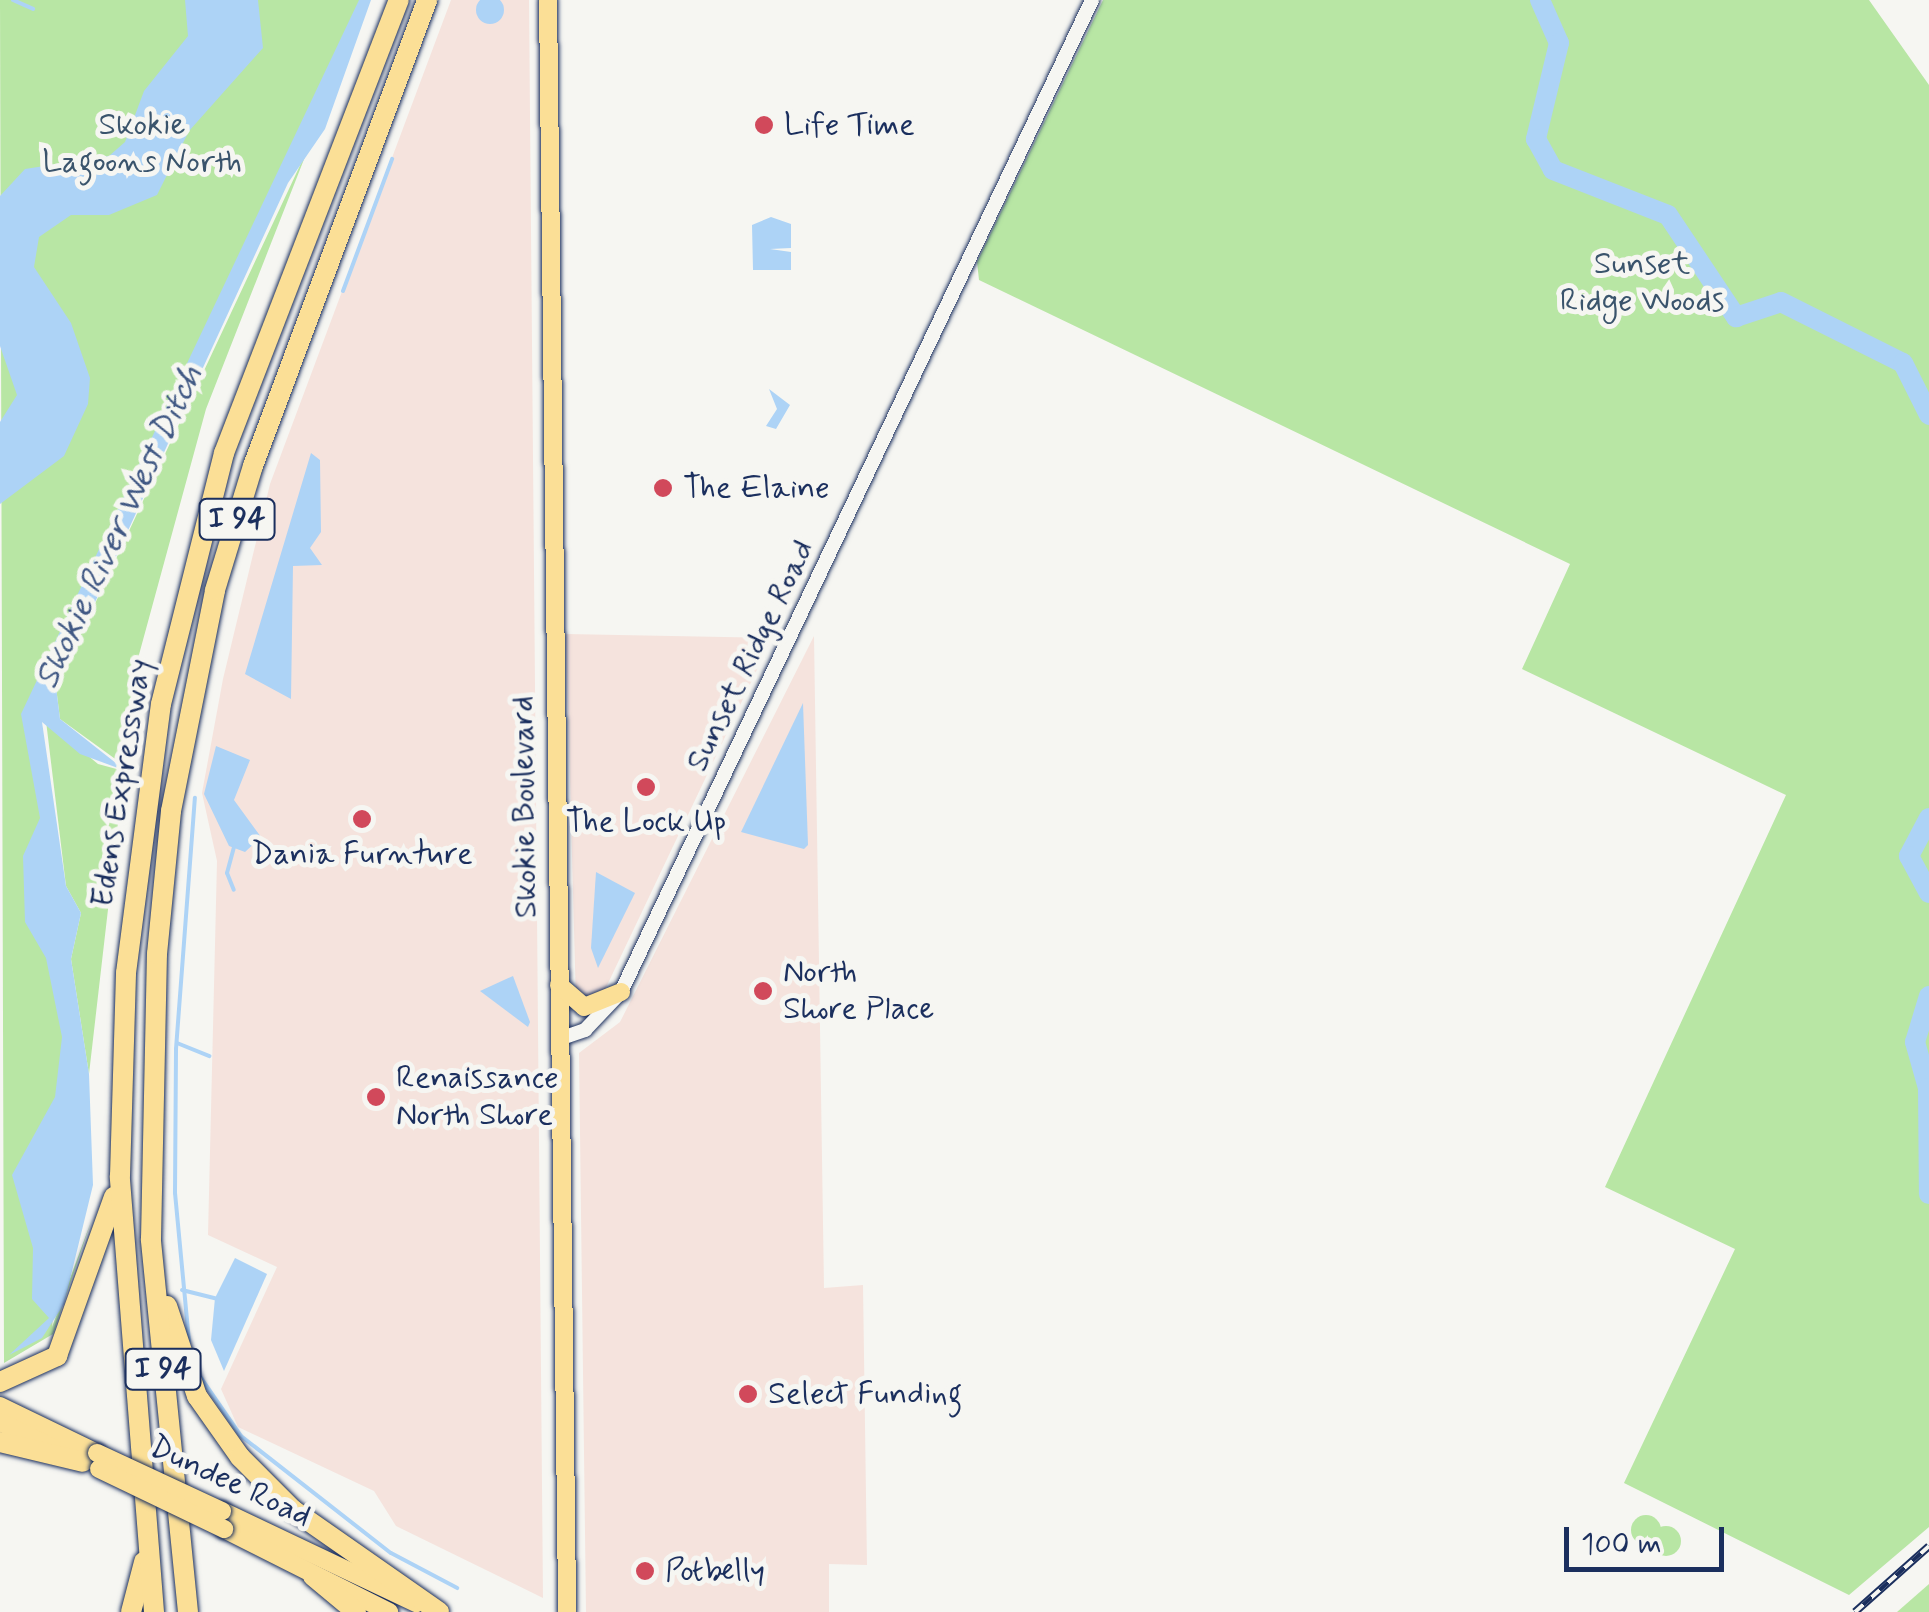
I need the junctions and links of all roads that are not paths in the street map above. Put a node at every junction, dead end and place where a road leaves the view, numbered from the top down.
1 (400, 0) edge
2 (427, 0) edge
3 (548, 0) edge
4 (1092, 0) edge
5 (558, 984) junction
6 (621, 992) junction
7 (559, 1039) junction
8 (120, 1176) junction
9 (151, 1239) junction
10 (0, 1382) edge
11 (0, 1406) edge
12 (0, 1422) edge
13 (0, 1442) edge
14 (93, 1461) junction
15 (223, 1520) junction
16 (147, 1546) junction
17 (313, 1576) junction
18 (131, 1612) edge
19 (154, 1612) edge
20 (188, 1612) edge
21 (356, 1612) edge
22 (390, 1612) edge
23 (437, 1612) edge
24 (567, 1612) edge

1 - 8 highway, Edens Expressway / I 94
2 - 9 highway, Edens Expressway / I 94
3 - 5 main road, Skokie Boulevard
4 - 6 street, Sunset Ridge Road
5 - 6 main road
5 - 7 main road, Skokie Boulevard
6 - 7 street, Sunset Ridge Road
7 - 24 main road, Skokie Boulevard
8 - 10 highway
8 - 16 highway, Edens Expressway / I 94
9 - 20 highway, Edens Expressway / I 94
9 - 23 highway
11 - 14 main road, Dundee Road
12 - 14 main road, Dundee Road
13 - 14 highway
14 - 15 main road, Dundee Road, bridge
15 - 17 main road, Dundee Road
15 - 23 main road, Dundee Road
16 - 18 highway
16 - 19 highway, Edens Expressway / I 94
17 - 21 highway
17 - 22 main road, Dundee Road

